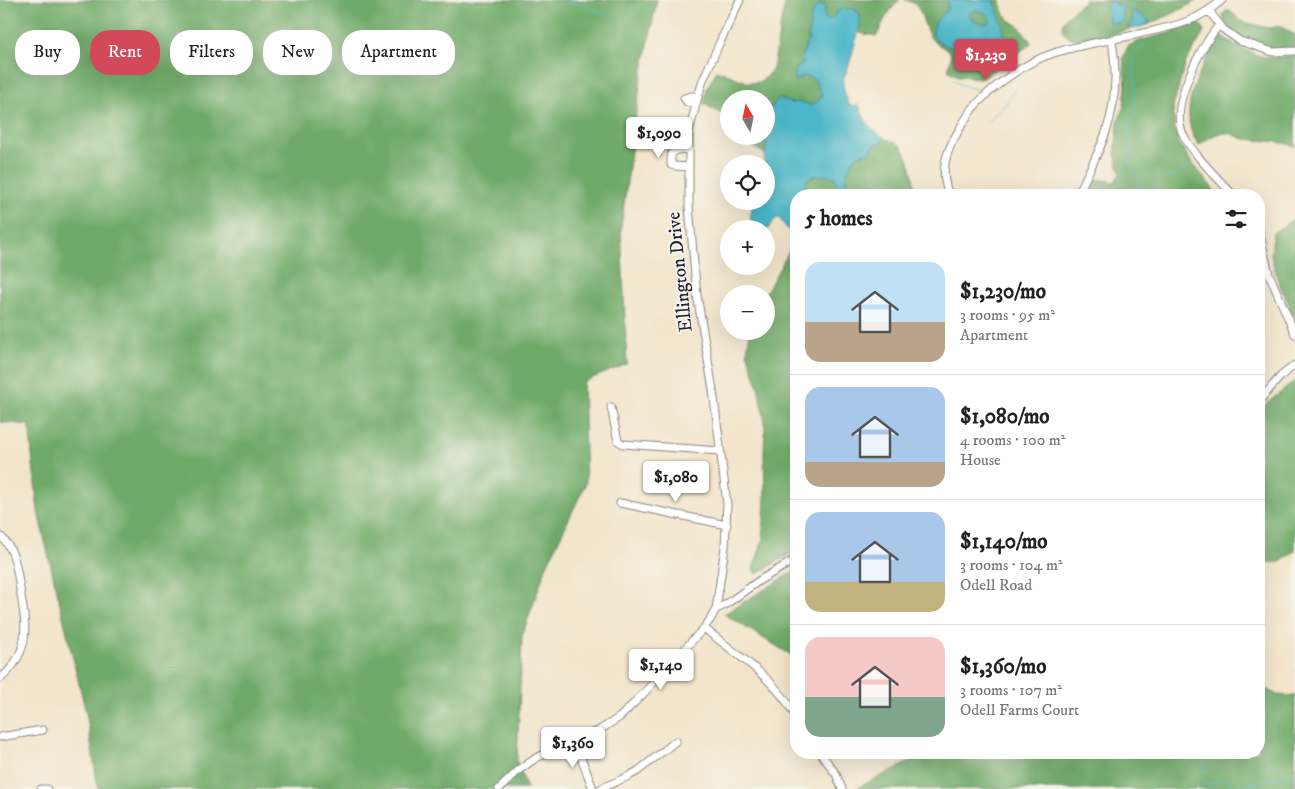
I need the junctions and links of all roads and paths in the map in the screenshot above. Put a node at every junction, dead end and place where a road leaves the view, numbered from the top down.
1 (740, 0) edge
2 (1222, 0) edge
3 (1209, 10) junction
4 (1219, 25) junction
5 (1112, 40) junction
6 (1295, 50) edge
7 (698, 96) junction
8 (696, 104) junction
9 (689, 149) junction
10 (689, 167) junction
11 (947, 189) edge
12 (1081, 189) edge
13 (1228, 189) edge
14 (1265, 256) edge
15 (1295, 334) edge
16 (1295, 366) edge
17 (1265, 394) edge
18 (611, 407) dead end
19 (720, 451) junction
20 (620, 502) dead end
21 (727, 525) junction
22 (0, 536) edge
23 (790, 562) edge
24 (716, 609) junction
25 (704, 628) junction
26 (0, 679) edge
27 (790, 706) edge
28 (43, 730) dead end
29 (0, 737) edge
30 (575, 740) junction
31 (676, 741) dead end
32 (825, 759) edge
33 (41, 789) edge
34 (47, 789) edge
35 (499, 789) edge
36 (593, 789) edge
37 (600, 789) edge
38 (842, 789) edge

1 - 7 street, Ellington Drive
2 - 3 street
3 - 4 street
3 - 5 street
4 - 6 street
4 - 13 street
5 - 11 street
5 - 12 street
7 - 8 street, Ellington Drive
7 - 8 street
8 - 9 street, Ellington Drive
9 - 10 street, Ellington Drive
9 - 10 street
10 - 19 street, Ellington Drive
14 - 15 street
16 - 17 street
18 - 19 street
19 - 21 street, Ellington Drive
20 - 21 street
21 - 24 street, Ellington Drive
22 - 26 street
23 - 24 street
24 - 25 street
25 - 27 street
25 - 30 street
28 - 29 street
30 - 35 street
30 - 36 street
31 - 37 street
32 - 38 street
33 - 34 street

